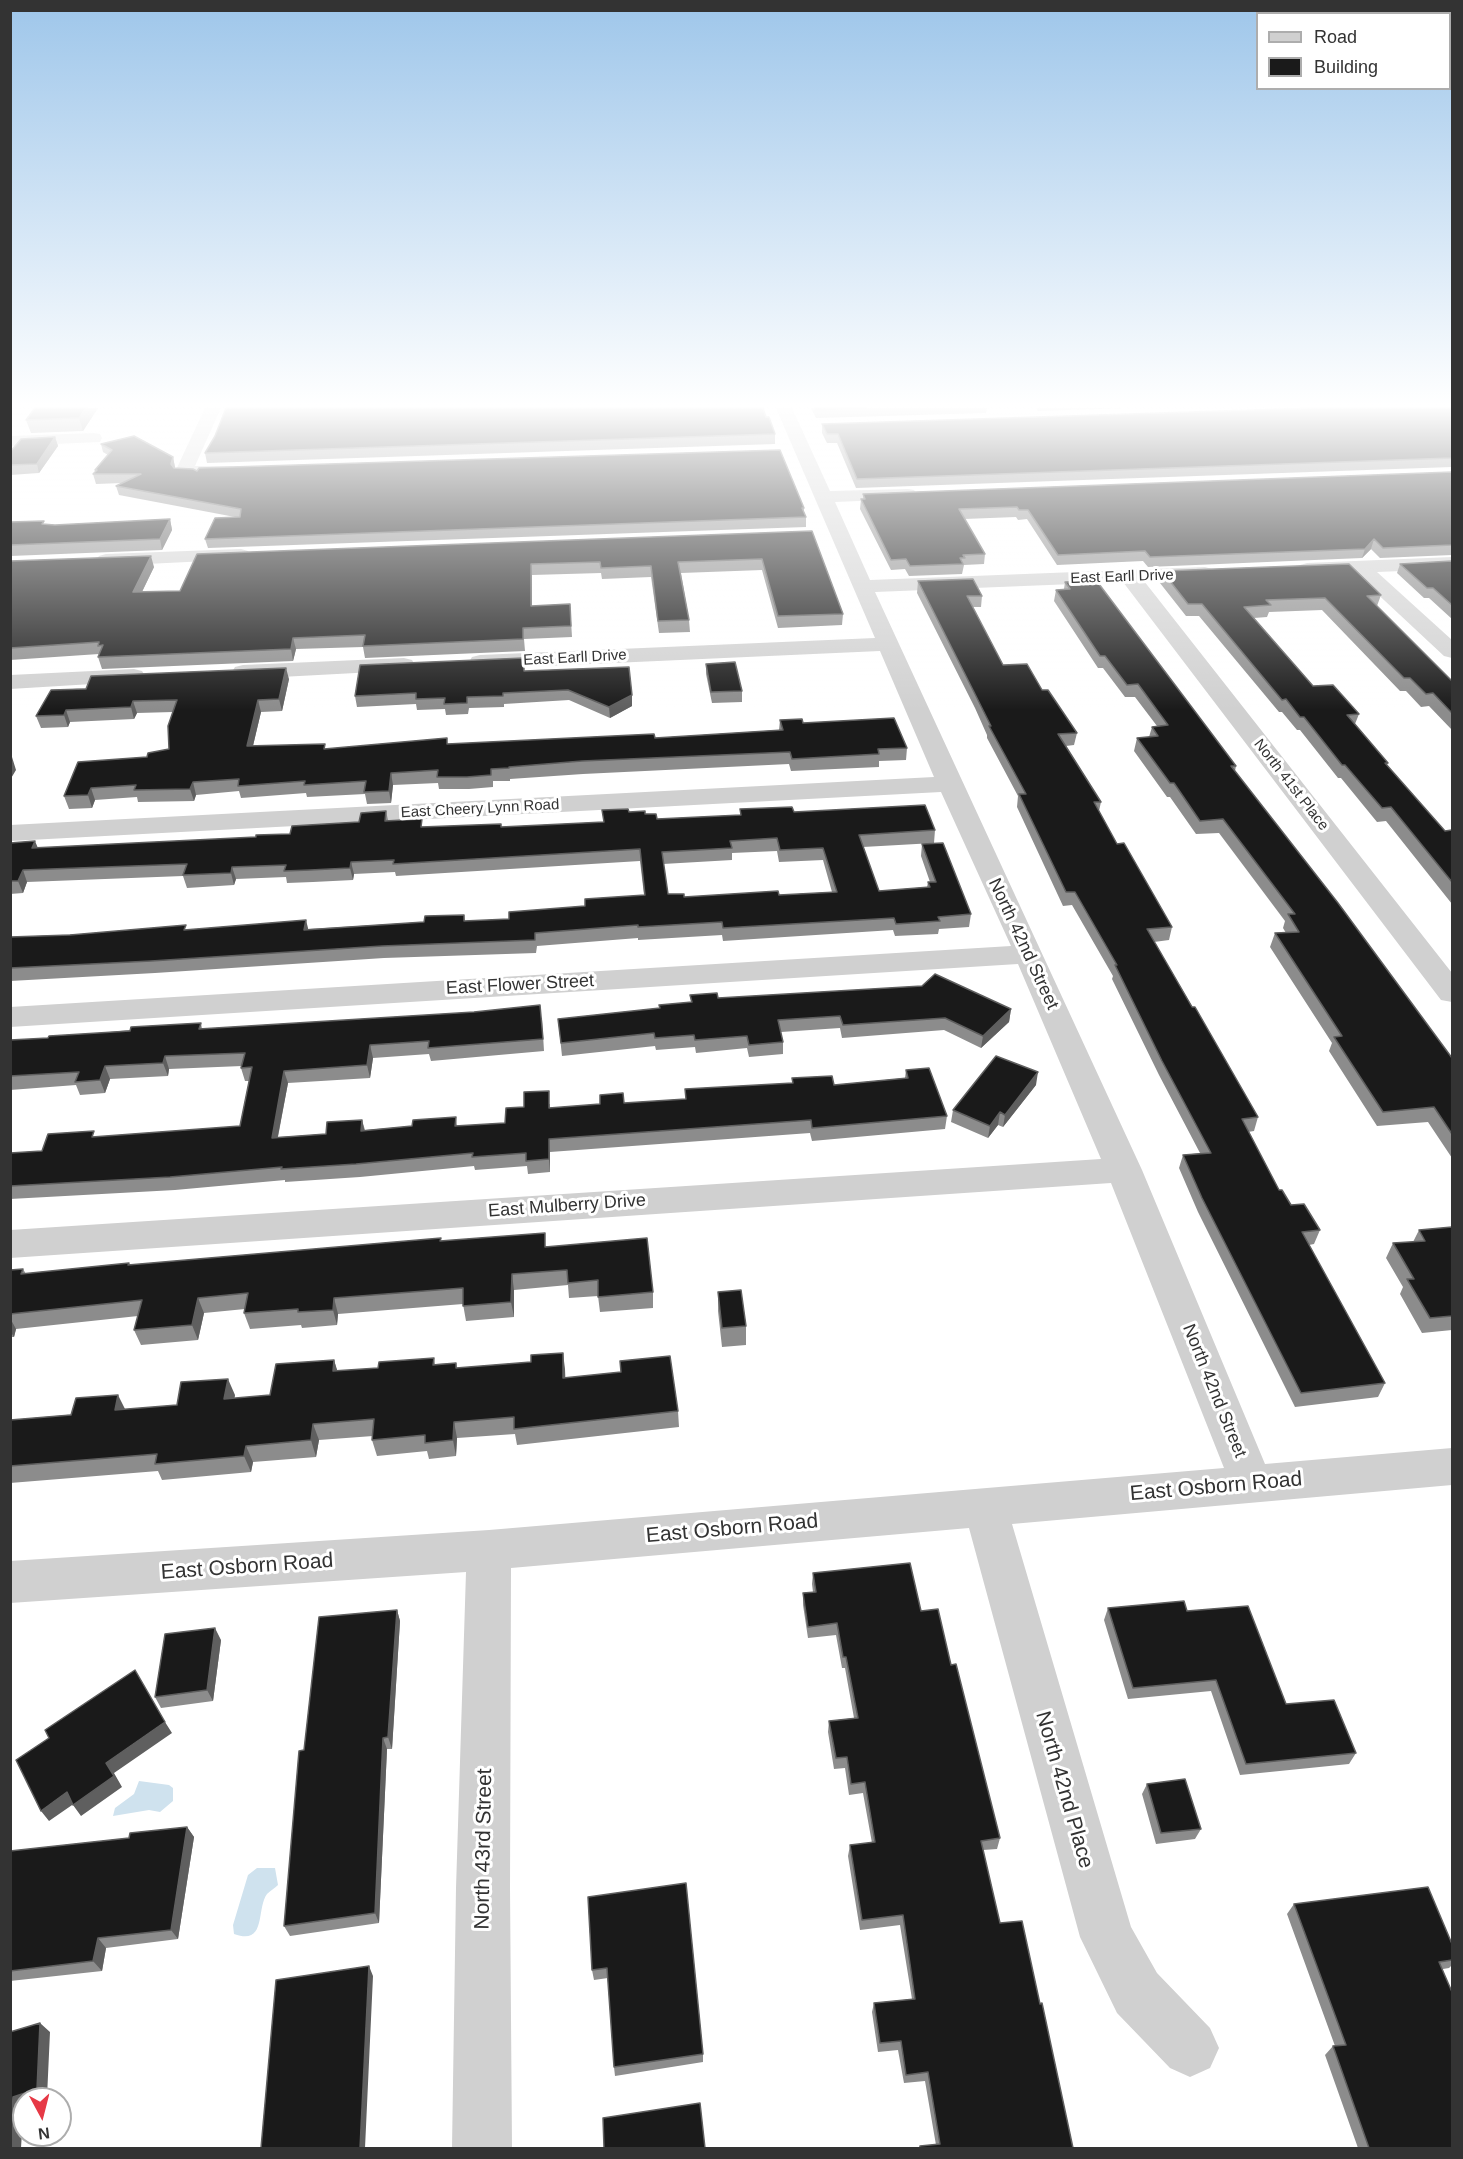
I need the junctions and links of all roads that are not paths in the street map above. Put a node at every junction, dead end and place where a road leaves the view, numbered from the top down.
1 (824, 509) edge
2 (260, 554) edge
3 (85, 561) edge
4 (1452, 563) edge
5 (1360, 567) junction
6 (1290, 570) edge
7 (1221, 573) edge
8 (1129, 576) junction
9 (863, 586) junction
10 (889, 644) junction
11 (1452, 651) edge
12 (464, 662) edge
13 (429, 664) edge
14 (218, 673) edge
15 (160, 675) edge
16 (10, 682) edge
17 (950, 784) junction
18 (10, 833) edge
19 (1029, 954) junction
20 (1452, 993) edge
21 (10, 1017) edge
22 (1124, 1170) junction
23 (10, 1244) edge
24 (1452, 1467) edge
25 (1252, 1484) junction
26 (985, 1507) junction
27 (489, 1550) junction
28 (10, 1582) edge
29 (1190, 2048) dead end
30 (482, 2148) edge

1 - 9 street, North 42nd Street
2 - 3 street
4 - 5 street
5 - 6 street
5 - 11 street
7 - 8 street, East Earll Drive
8 - 9 street, East Earll Drive
8 - 20 street, North 41st Place
9 - 10 street, North 42nd Street
10 - 12 street, East Earll Drive
10 - 17 street, North 42nd Street
13 - 14 street
15 - 16 street
17 - 18 street, East Cheery Lynn Road
17 - 19 street, North 42nd Street
19 - 21 street, East Flower Street
19 - 22 street, North 42nd Street
22 - 23 street, East Mulberry Drive
22 - 25 street, North 42nd Street
24 - 25 street, East Osborn Road
25 - 26 street, East Osborn Road
26 - 27 street, East Osborn Road
26 - 29 street, North 42nd Place
27 - 28 street, East Osborn Road
27 - 30 street, North 43rd Street

